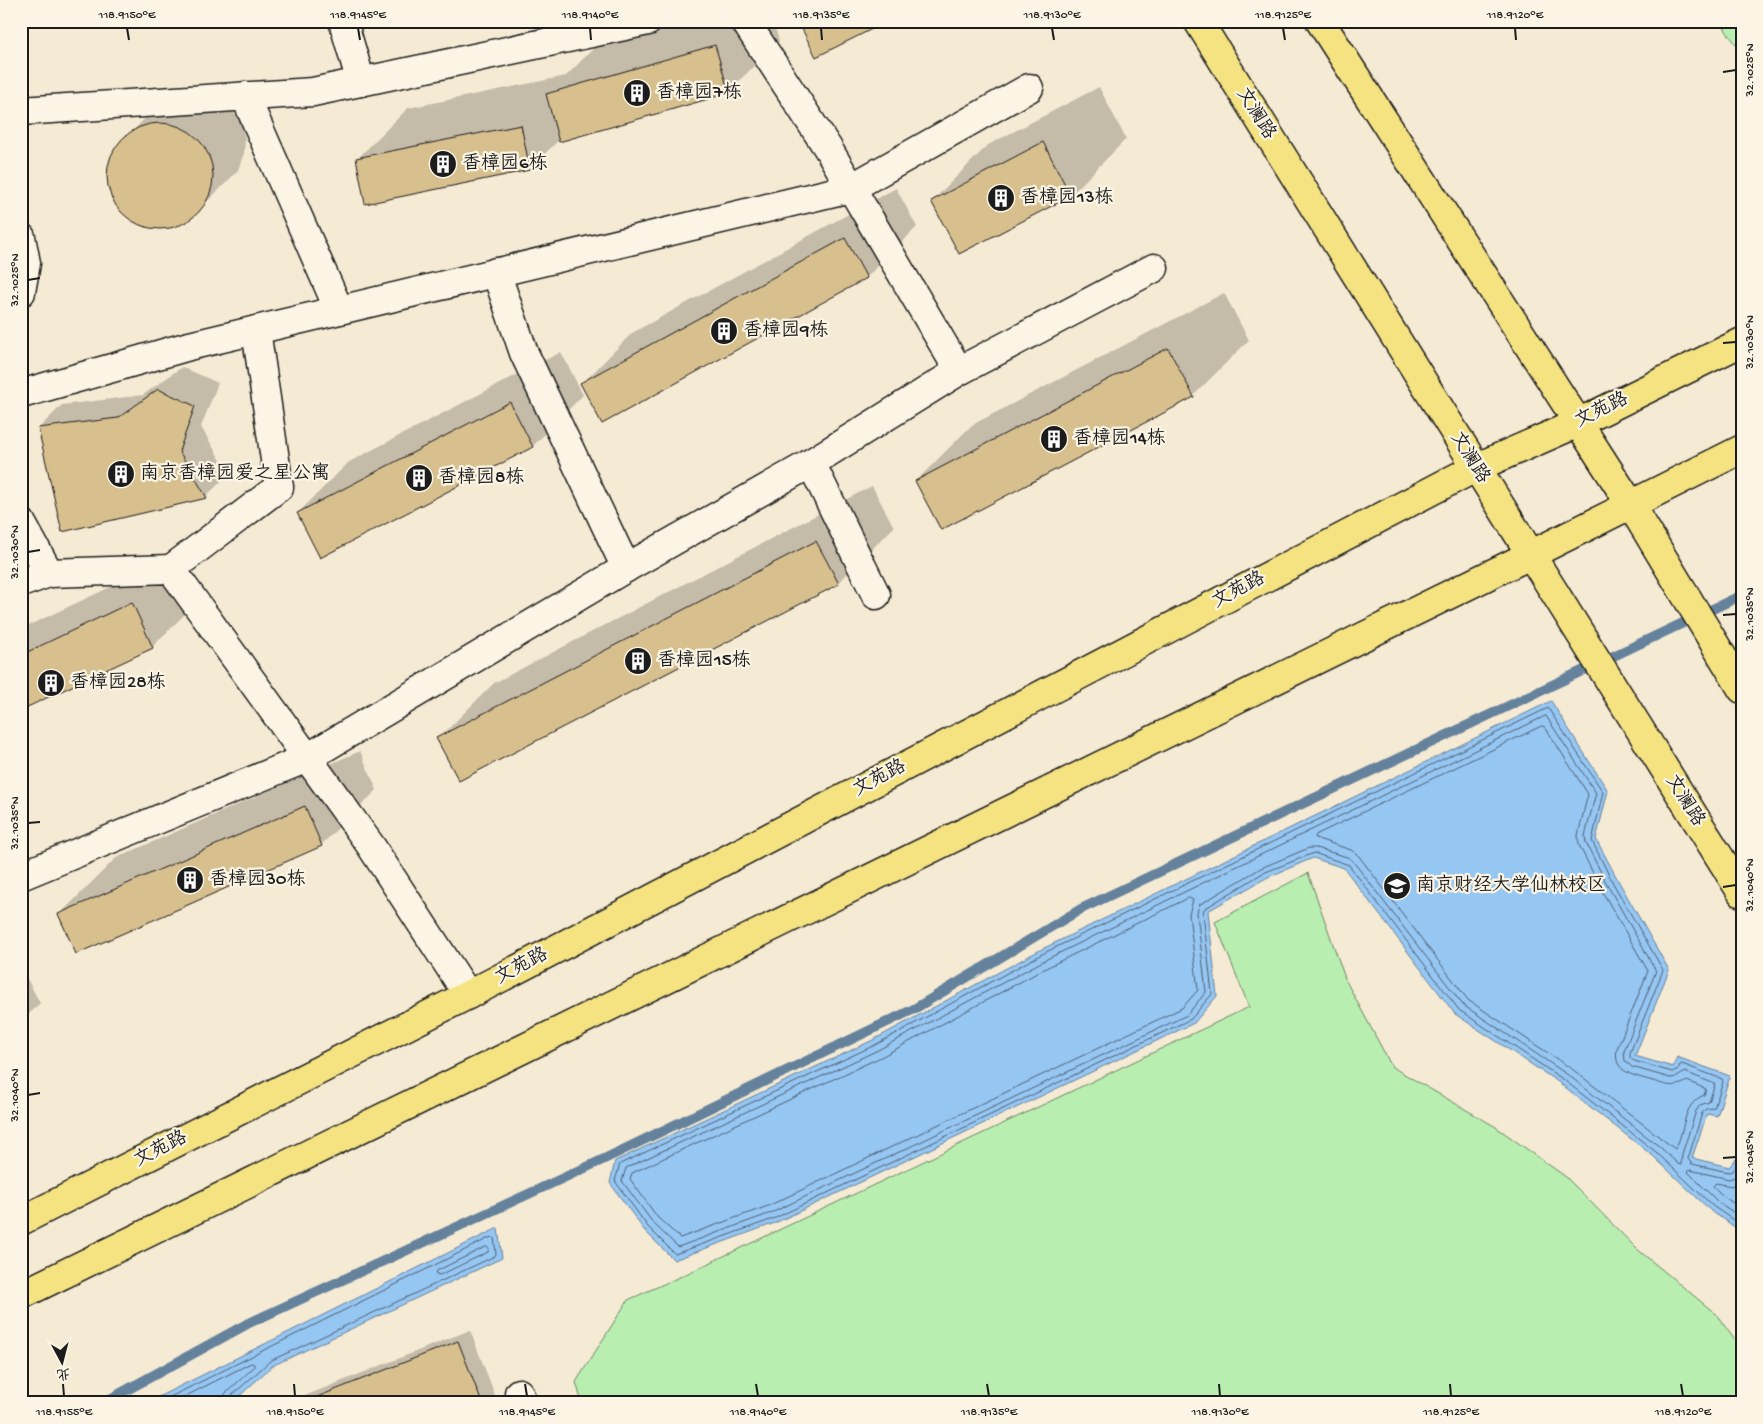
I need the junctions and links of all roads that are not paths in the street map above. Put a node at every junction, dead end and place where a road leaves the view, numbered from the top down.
1 (343, 21) edge
2 (648, 21) edge
3 (745, 21) edge
4 (1198, 21) edge
5 (1320, 21) edge
6 (360, 82) junction
7 (1029, 88) dead end
8 (245, 96) junction
9 (21, 110) edge
10 (851, 188) junction
11 (21, 238) edge
12 (1154, 268) dead end
13 (496, 272) junction
14 (21, 292) edge
15 (339, 310) junction
16 (256, 330) junction
17 (1742, 342) edge
18 (959, 371) junction
19 (21, 394) edge
20 (1578, 423) junction
21 (1742, 449) edge
22 (810, 463) junction
23 (1475, 468) junction
24 (1631, 505) junction
25 (21, 522) edge
26 (1530, 555) junction
27 (626, 568) junction
28 (171, 569) junction
29 (49, 573) junction
30 (21, 582) edge
31 (876, 595) dead end
32 (1742, 689) edge
33 (307, 758) junction
34 (21, 876) edge
35 (1742, 893) edge
36 (468, 995) junction
37 (21, 1221) edge
38 (21, 1295) edge

1 - 6 street
2 - 6 street
3 - 10 street
4 - 23 main road, 文澜路
5 - 20 main road
6 - 8 street
7 - 10 street
8 - 9 street
8 - 15 street
10 - 13 street
10 - 18 street
11 - 14 street
12 - 18 street
13 - 15 street
13 - 27 street
15 - 16 street
16 - 19 street
16 - 28 street
17 - 20 main road, 文苑路
18 - 22 street
20 - 23 main road, 文苑路
20 - 24 main road
21 - 24 main road
22 - 27 street
22 - 31 street
23 - 26 main road, 文澜路
23 - 36 main road, 文苑路
24 - 26 main road
24 - 32 main road
25 - 29 street
26 - 35 main road, 文澜路
26 - 38 main road
27 - 33 street
28 - 29 street
28 - 33 street
29 - 30 street
33 - 34 street
33 - 36 street
36 - 37 main road, 文苑路

